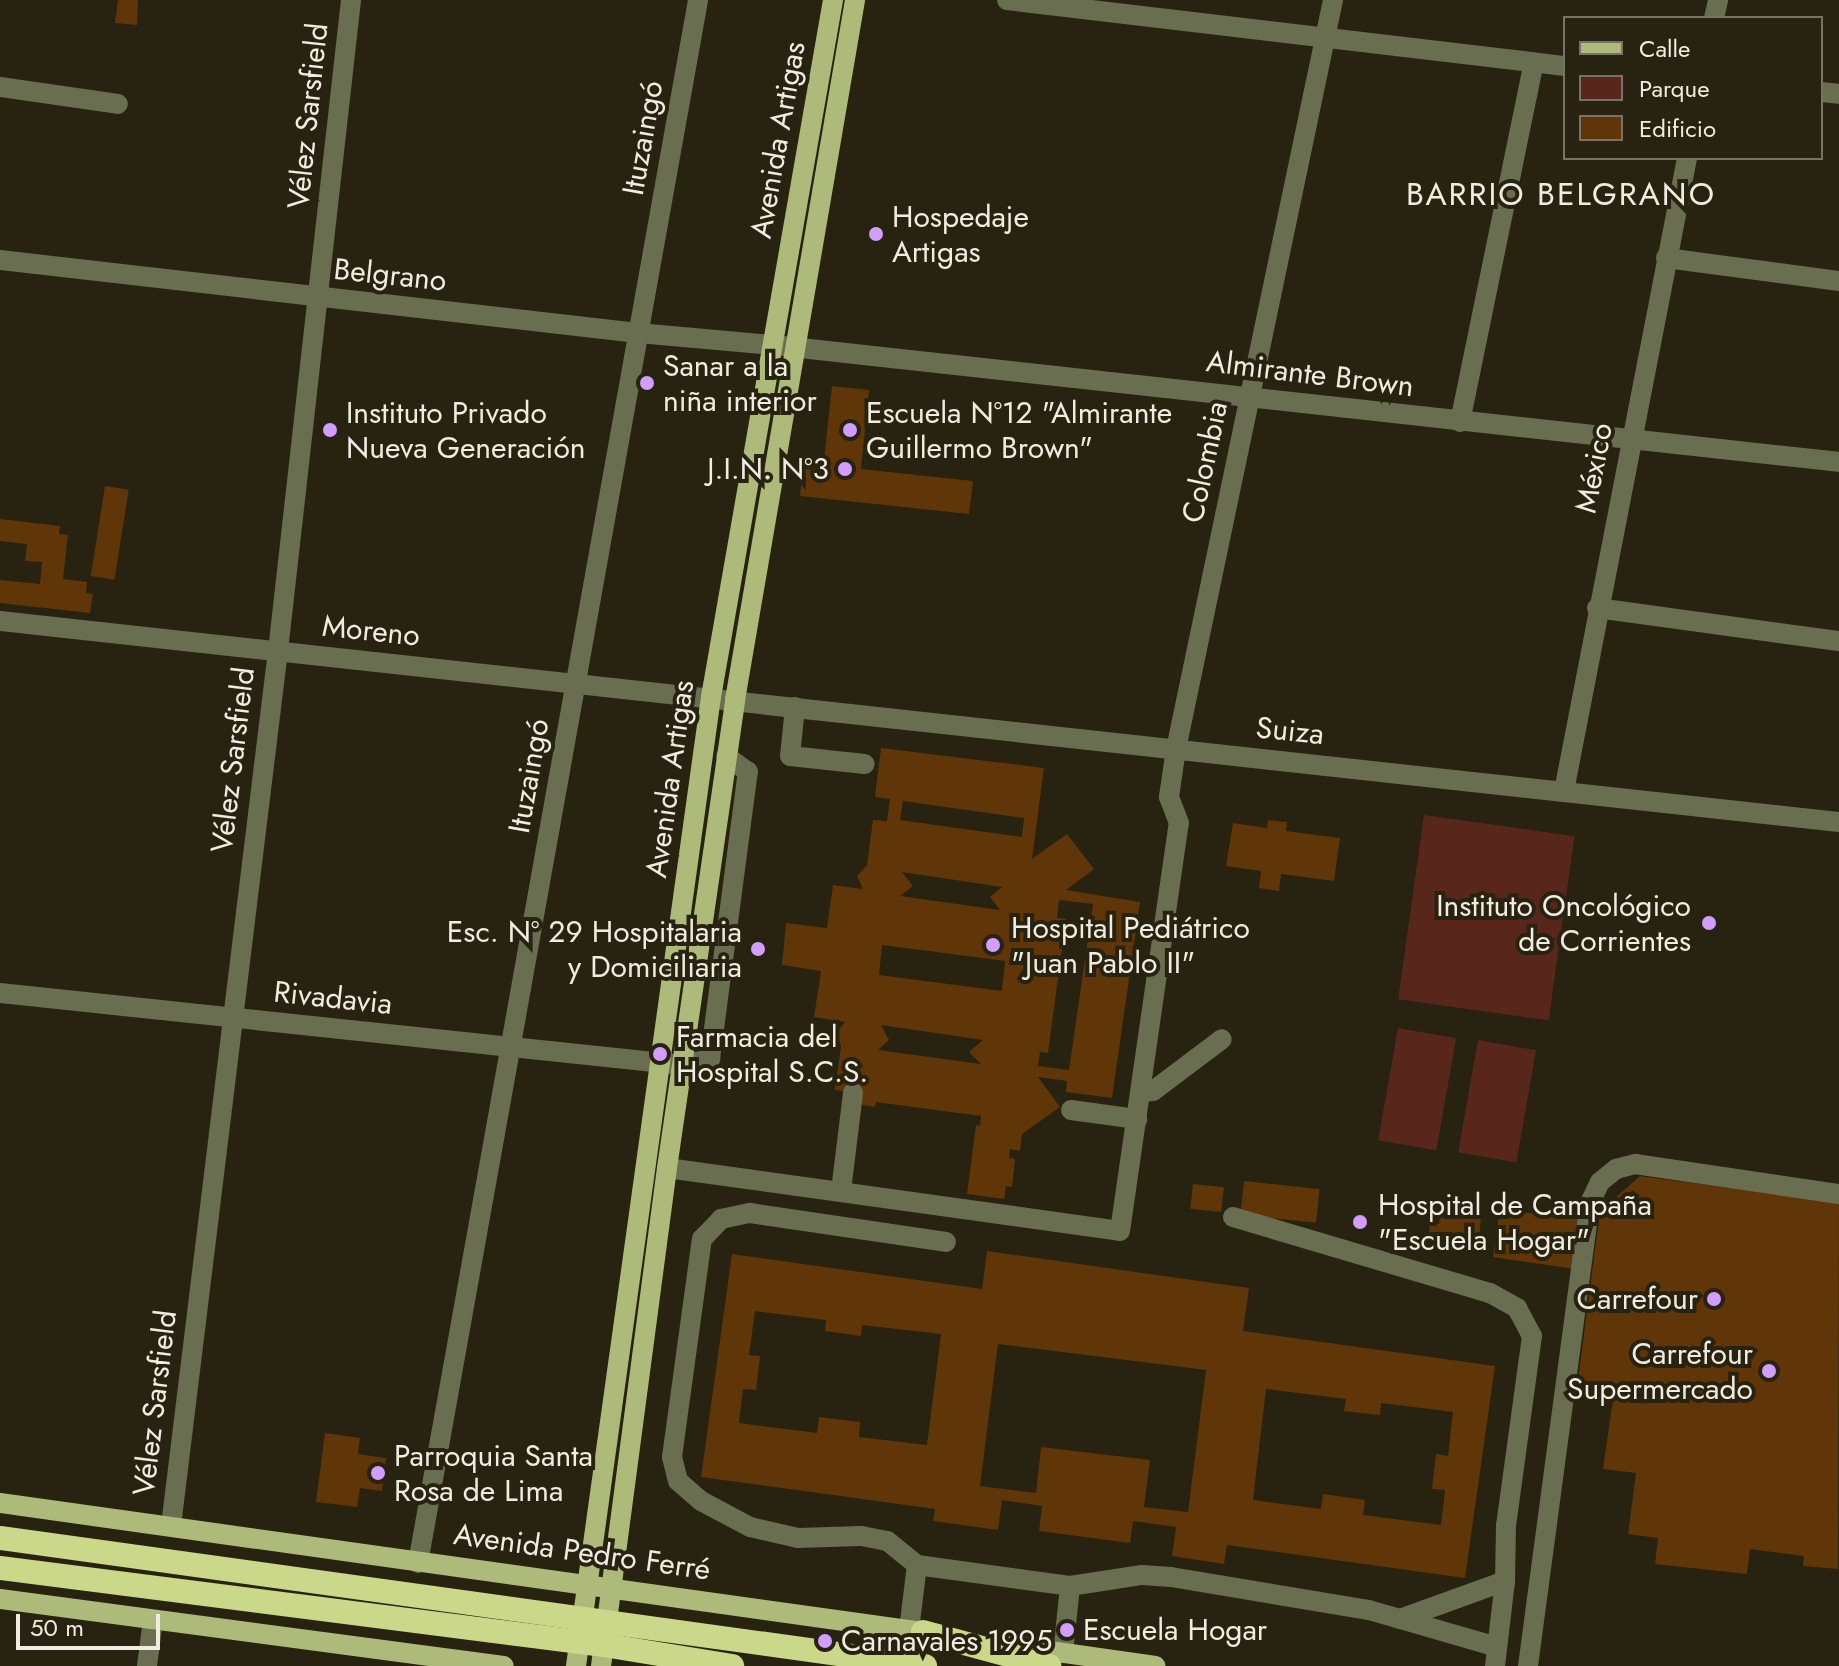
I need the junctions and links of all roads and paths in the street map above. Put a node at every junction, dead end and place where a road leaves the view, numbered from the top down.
1 (351, 0) edge
2 (698, 0) edge
3 (833, 0) edge
4 (855, 0) edge
5 (1007, 0) edge
6 (1333, 0) edge
7 (1325, 39) junction
8 (1534, 63) junction
9 (1563, 66) edge
10 (0, 87) edge
11 (118, 104) dead end
12 (1687, 160) edge
13 (1666, 258) junction
14 (0, 260) edge
15 (1839, 281) edge
16 (318, 297) junction
17 (638, 333) junction
18 (773, 345) junction
19 (796, 347) junction
20 (1249, 396) junction
21 (1460, 422) junction
22 (1630, 440) junction
23 (1839, 462) edge
24 (1597, 608) junction
25 (0, 621) edge
26 (1839, 641) edge
27 (278, 651) junction
28 (576, 685) junction
29 (711, 697) junction
30 (735, 700) junction
31 (795, 707) junction
32 (1176, 749) junction
33 (865, 764) dead end
34 (1564, 791) junction
35 (1839, 822) edge
36 (0, 993) edge
37 (230, 1017) junction
38 (1222, 1039) dead end
39 (510, 1047) junction
40 (659, 1063) junction
41 (682, 1065) junction
42 (1140, 1092) junction
43 (853, 1093) dead end
44 (1071, 1110) dead end
45 (1137, 1119) junction
46 (667, 1168) junction
47 (755, 1179) junction
48 (841, 1191) junction
49 (1839, 1194) edge
50 (750, 1213) junction
51 (1233, 1217) dead end
52 (946, 1242) dead end
53 (0, 1503) edge
54 (0, 1520) edge
55 (171, 1526) junction
56 (0, 1538) edge
57 (173, 1561) junction
58 (418, 1563) junction
59 (917, 1565) junction
60 (0, 1568) edge
61 (0, 1578) edge
62 (1505, 1581) junction
63 (587, 1585) junction
64 (1070, 1586) junction
65 (611, 1587) junction
66 (167, 1591) junction
67 (0, 1599) edge
68 (595, 1618) junction
69 (1400, 1619) junction
70 (153, 1620) junction
71 (916, 1631) junction
72 (578, 1654) edge
73 (602, 1656) edge
74 (1496, 1656) edge
75 (1056, 1659) edge
76 (413, 1660) edge
77 (147, 1666) edge
78 (504, 1666) edge
79 (732, 1666) edge
80 (925, 1666) edge
81 (1155, 1666) edge
82 (1528, 1666) edge

1 - 16 street, Vélez Sarsfield
2 - 17 street, Ituzaingó
3 - 18 main road, Avenida Artigas
4 - 19 main road, Avenida Artigas
5 - 7 street
6 - 7 street, Colombia
7 - 8 street
7 - 20 street, Colombia
8 - 9 street
8 - 21 street
10 - 11 street
12 - 13 street, México
13 - 15 street
13 - 22 street, México
14 - 16 street, Belgrano
16 - 17 street, Belgrano
16 - 27 street, Vélez Sarsfield
17 - 18 street, Belgrano
17 - 28 street, Ituzaingó
18 - 19 street, Almirante Brown
18 - 29 main road, Avenida Artigas
19 - 20 street, Almirante Brown
19 - 30 main road, Avenida Artigas
20 - 21 street, Almirante Brown
20 - 32 street, Colombia
21 - 22 street, Almirante Brown
22 - 23 street, Almirante Brown
22 - 24 street, México
24 - 26 street
24 - 34 street, México
25 - 27 street, Moreno
27 - 28 street, Moreno
27 - 37 street, Vélez Sarsfield
28 - 29 street, Moreno
28 - 39 street, Ituzaingó
29 - 30 street, Moreno
29 - 40 main road, Avenida Artigas
30 - 31 street, Suiza
30 - 41 main road, Avenida Artigas
31 - 32 street, Suiza
31 - 33 street
32 - 34 street, Suiza
32 - 42 street, Colombia
34 - 35 street, Suiza
36 - 37 street, Rivadavia
37 - 39 street, Rivadavia
37 - 55 street, Vélez Sarsfield
38 - 42 street
39 - 40 street, Rivadavia
39 - 58 street, Ituzaingó
40 - 41 street, Rivadavia
40 - 63 main road, Avenida Artigas
41 - 46 main road, Avenida Artigas
42 - 45 street, Colombia
43 - 48 street
44 - 45 street
45 - 48 street, Colombia
46 - 47 street
46 - 65 main road, Avenida Artigas
47 - 48 street
47 - 50 street
49 - 82 street
50 - 52 street
50 - 59 street
51 - 62 street
53 - 55 main road, Avenida Pedro Ferré
54 - 57 highway
55 - 58 main road, Avenida Pedro Ferré
56 - 57 highway
57 - 68 highway
58 - 63 main road, Avenida Pedro Ferré
59 - 64 street
59 - 71 street
60 - 66 highway
61 - 66 highway
62 - 69 street
62 - 74 street
63 - 65 main road, Avenida Pedro Ferré
63 - 68 main road, Avenida Artigas
64 - 69 street
64 - 75 street
65 - 68 main road, Avenida Artigas
65 - 71 main road, Avenida Pedro Ferré
66 - 72 highway
67 - 70 main road
68 - 72 main road, Avenida Artigas
68 - 73 main road
68 - 80 highway
69 - 74 street
70 - 76 main road
70 - 77 street
71 - 75 highway
72 - 73 highway
73 - 79 highway
75 - 81 main road
76 - 78 main road

